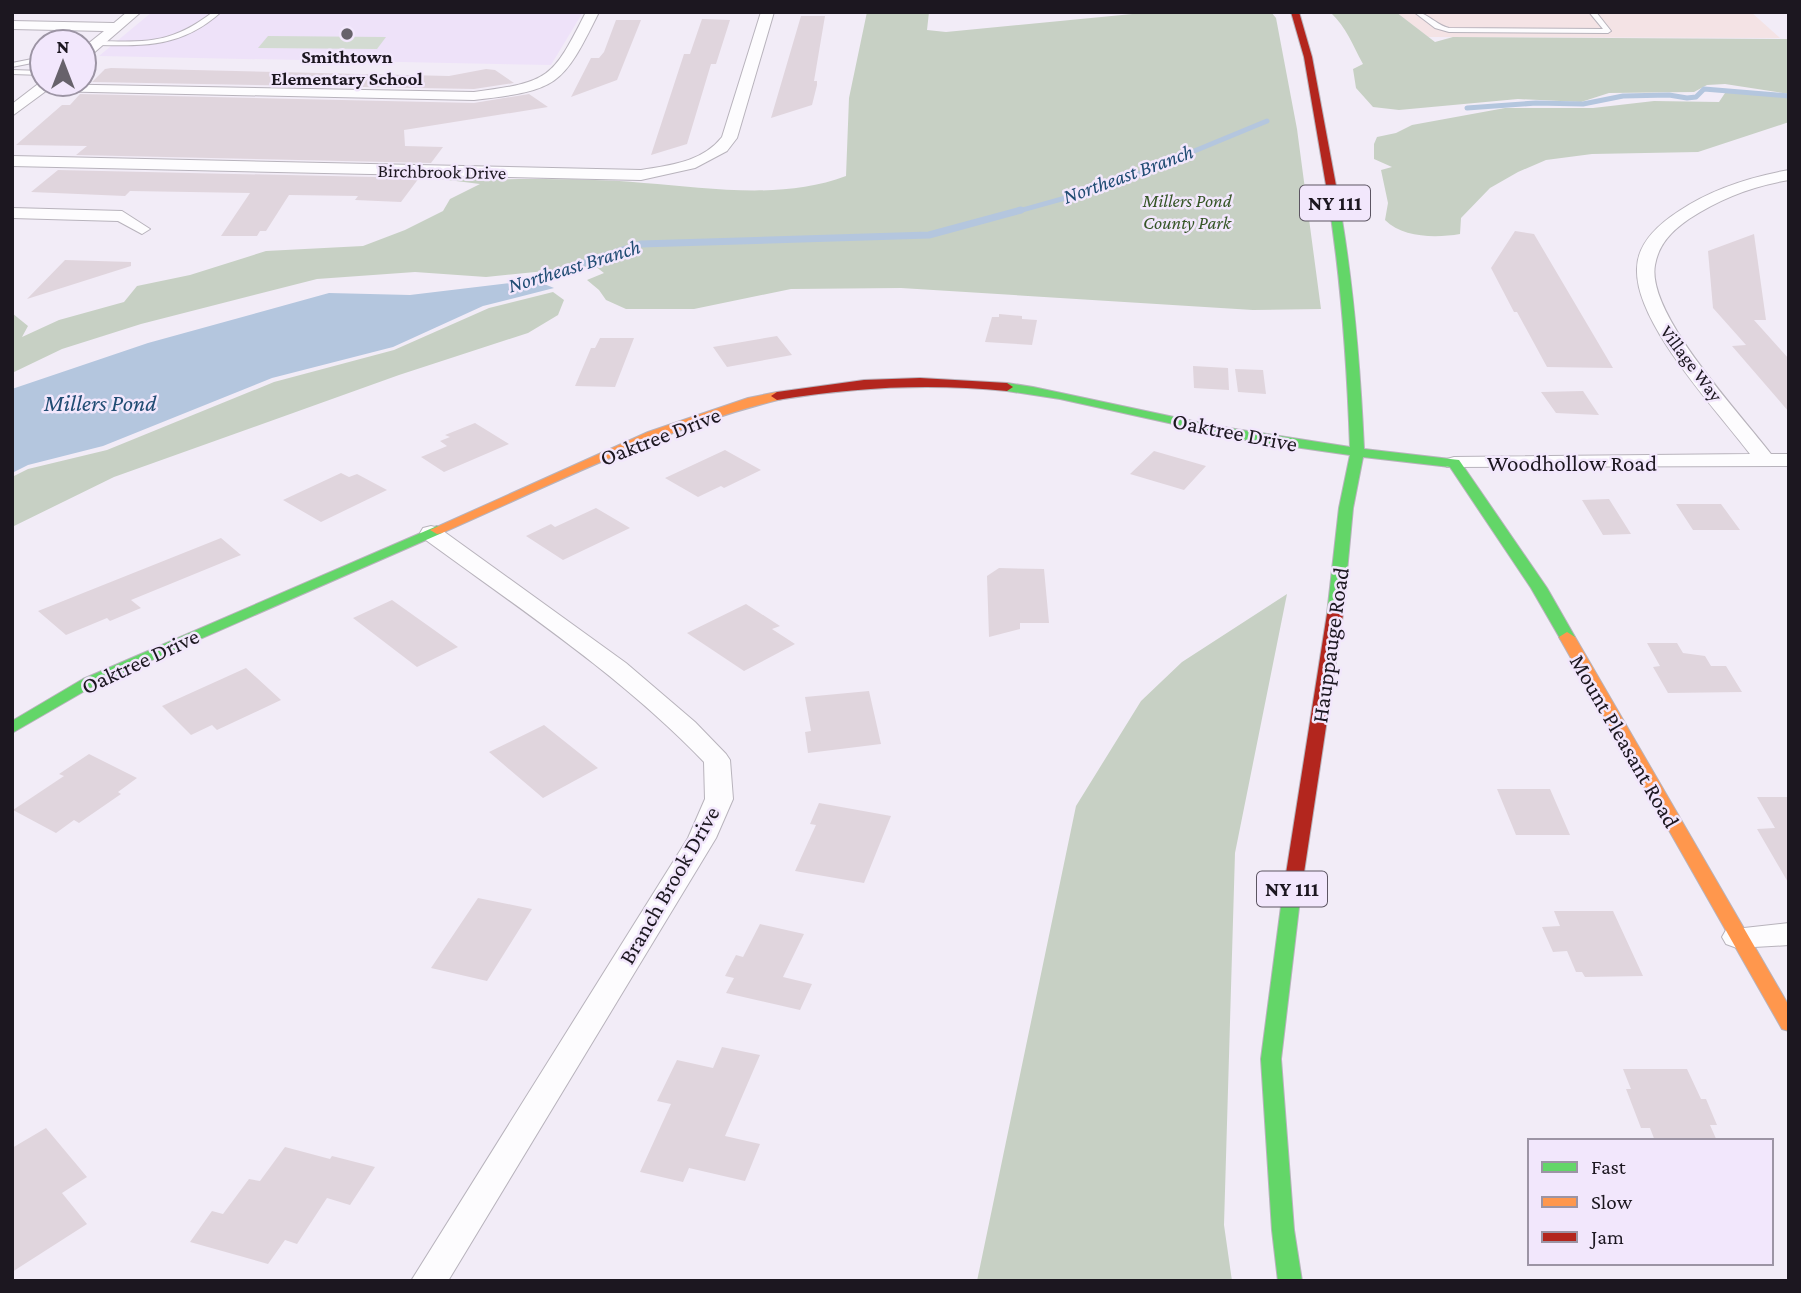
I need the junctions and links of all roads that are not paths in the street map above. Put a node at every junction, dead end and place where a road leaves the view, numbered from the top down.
1 (135, 12) edge
2 (218, 12) edge
3 (593, 12) edge
4 (768, 12) edge
5 (1295, 12) edge
6 (1417, 12) edge
7 (1592, 12) edge
8 (12, 25) edge
9 (117, 27) junction
10 (98, 42) edge
11 (98, 43) edge
12 (98, 83) edge
13 (28, 96) edge
14 (12, 112) edge
15 (12, 161) edge
16 (1789, 175) edge
17 (12, 213) edge
18 (142, 229) dead end
19 (1357, 452) junction
20 (1789, 460) edge
21 (1766, 461) junction
22 (1454, 463) junction
23 (431, 533) junction
24 (12, 728) edge
25 (1789, 934) edge
26 (1737, 937) junction
27 (1789, 1024) edge
28 (429, 1281) edge
29 (1290, 1281) edge

1 - 9 street
2 - 11 lane
3 - 12 street
4 - 15 street, Birchbrook Drive
5 - 19 main road, Hauppauge Road / NY 111
6 - 7 lane
8 - 9 street
9 - 10 street
13 - 14 street
16 - 21 street, Village Way
17 - 18 street
19 - 22 main road, Woodhollow Road
19 - 23 main road, Oaktree Drive
19 - 29 main road, Hauppauge Road / NY 111
20 - 21 street, Woodhollow Road
21 - 22 street, Woodhollow Road
22 - 26 main road, Mount Pleasant Road
23 - 24 main road, Oaktree Drive
23 - 28 street, Branch Brook Drive
25 - 26 street
26 - 27 main road, Mount Pleasant Road

